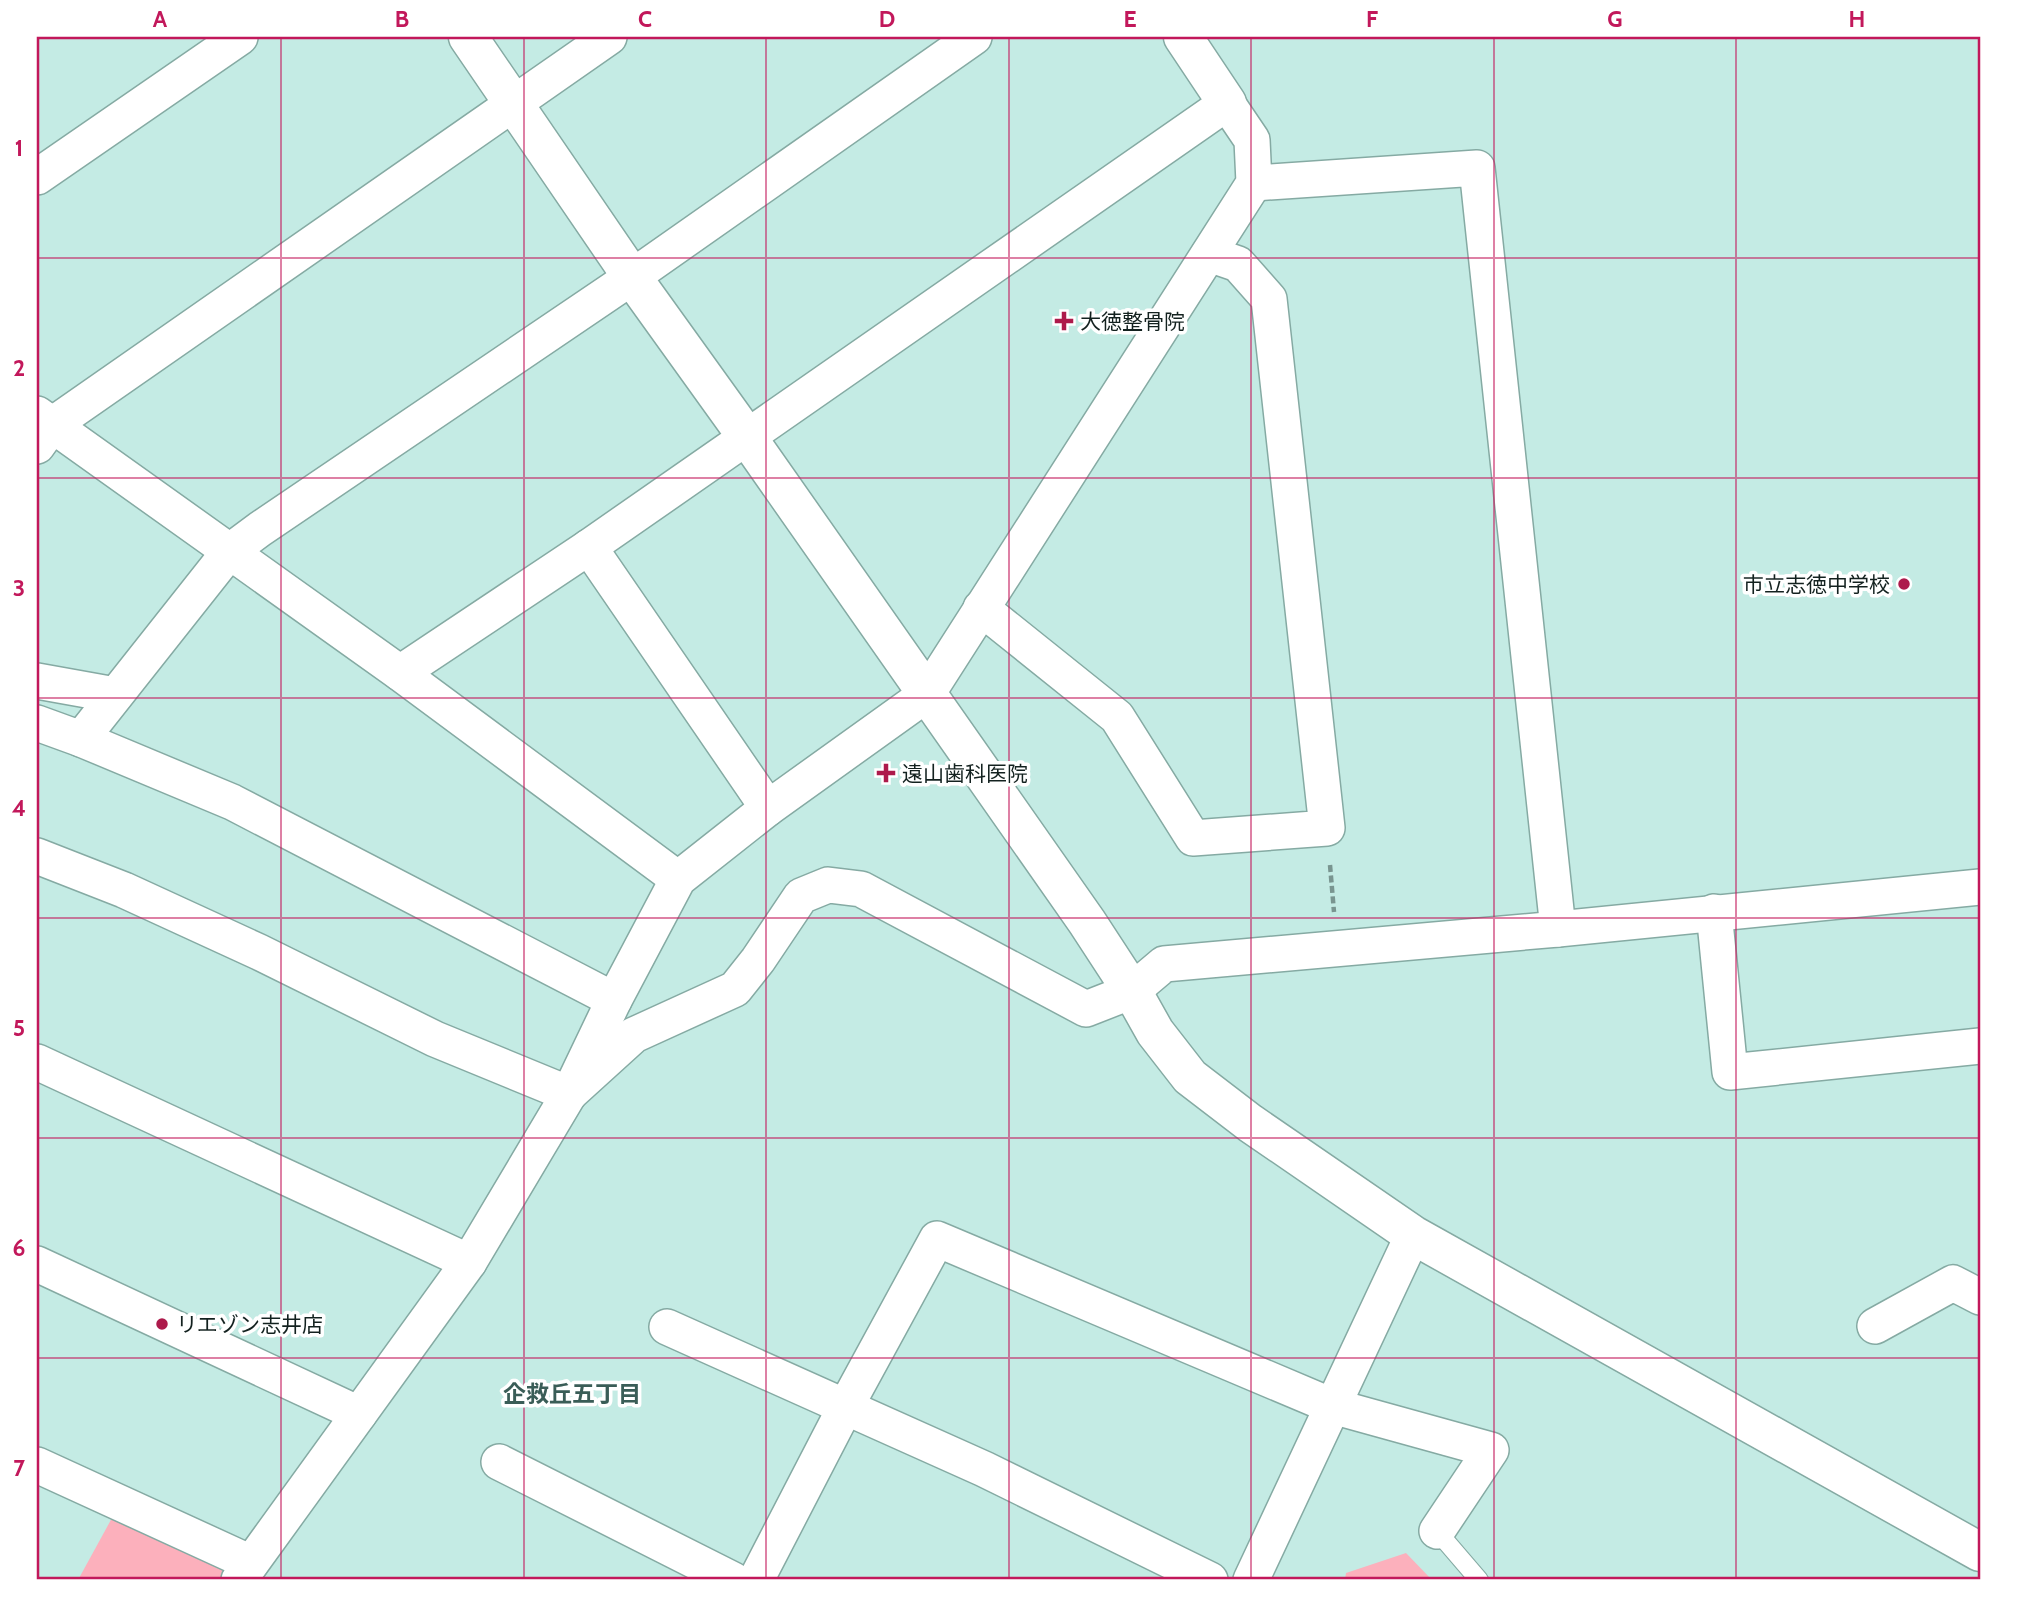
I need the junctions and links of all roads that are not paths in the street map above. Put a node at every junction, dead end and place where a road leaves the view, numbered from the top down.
1 (240, 37) edge
2 (468, 37) edge
3 (609, 37) edge
4 (974, 37) edge
5 (1183, 37) edge
6 (1227, 103) junction
7 (512, 104) junction
8 (37, 177) edge
9 (1254, 183) junction
10 (1209, 254) junction
11 (632, 277) junction
12 (42, 428) edge
13 (747, 437) junction
14 (589, 547) junction
15 (229, 552) junction
16 (981, 608) junction
17 (400, 673) junction
18 (37, 681) edge
19 (927, 694) junction
20 (116, 695) junction
21 (37, 723) edge
22 (81, 738) junction
23 (768, 808) junction
24 (37, 856) edge
25 (678, 879) junction
26 (1980, 887) edge
27 (1714, 912) junction
28 (1558, 929) junction
29 (1132, 991) junction
30 (614, 1000) junction
31 (1980, 1045) edge
32 (37, 1062) edge
33 (569, 1094) junction
34 (1413, 1235) junction
35 (469, 1262) junction
36 (37, 1264) edge
37 (1980, 1297) edge
38 (1875, 1326) dead end
39 (667, 1327) dead end
40 (846, 1406) junction
41 (1332, 1406) junction
42 (359, 1414) junction
43 (499, 1462) dead end
44 (37, 1465) edge
45 (1437, 1531) joint
46 (1980, 1552) edge
47 (245, 1572) edge
48 (733, 1580) edge
49 (755, 1580) edge
50 (1210, 1580) edge
51 (1251, 1580) edge
52 (1479, 1580) edge

1 - 8 street
2 - 7 street
3 - 7 street
4 - 11 street
5 - 6 street
6 - 9 street
6 - 13 street
7 - 11 street
7 - 12 street
9 - 10 street
9 - 28 street
10 - 16 street
10 - 16 street
11 - 13 street
11 - 15 street
12 - 15 street
13 - 14 street
13 - 19 street
14 - 17 street
14 - 23 street
15 - 17 street
15 - 20 street
16 - 19 street
17 - 25 street
18 - 20 street
19 - 23 street
19 - 29 street
20 - 22 street
21 - 22 street
22 - 30 street
23 - 25 street
24 - 33 street
25 - 30 street
26 - 27 street
27 - 28 street
27 - 31 street
28 - 29 street
29 - 33 street
29 - 34 street
30 - 33 street
32 - 35 street
33 - 35 street
34 - 41 street
34 - 46 street
35 - 42 street
36 - 42 street
37 - 38 street
39 - 40 street
40 - 41 street
40 - 49 street
40 - 50 street
41 - 45 street
41 - 51 street
42 - 47 street
43 - 48 street
44 - 47 street
45 - 52 lane

